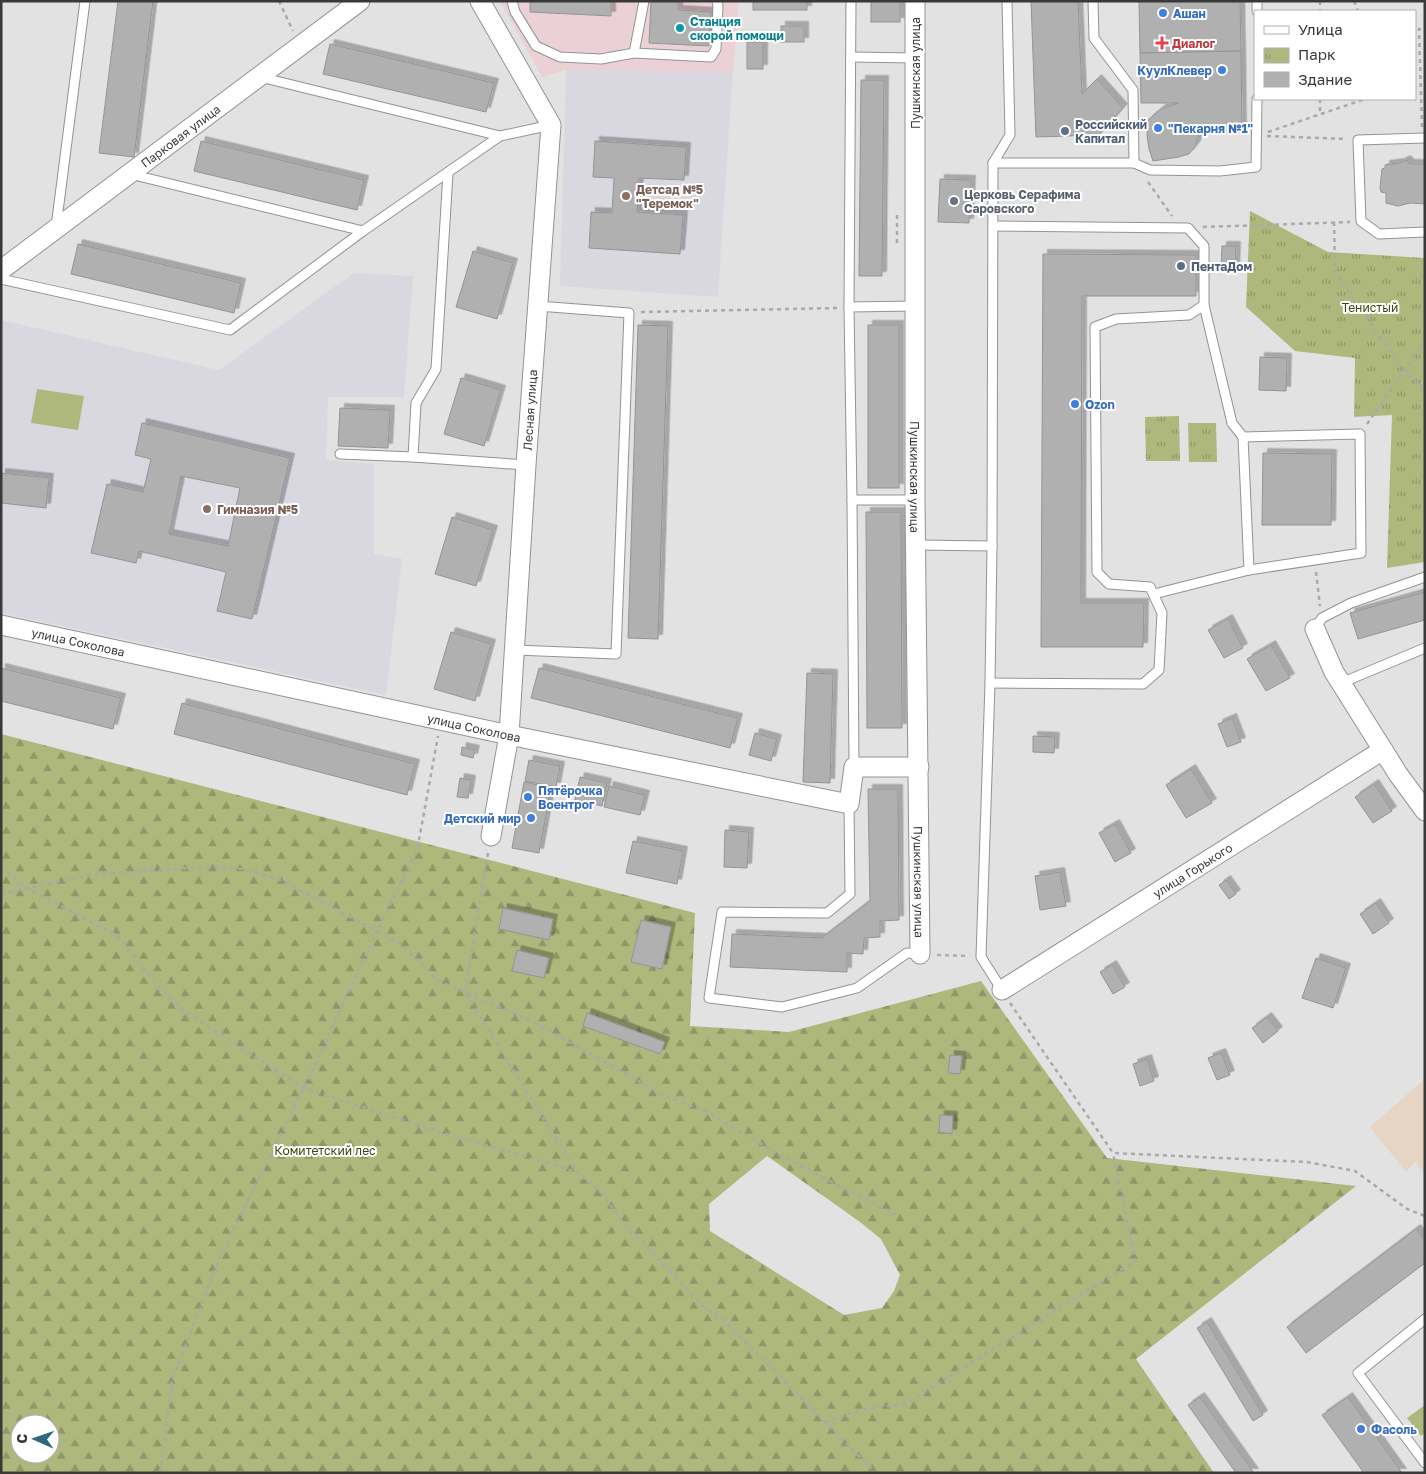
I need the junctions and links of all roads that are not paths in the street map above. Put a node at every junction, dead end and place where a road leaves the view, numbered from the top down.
1 (85, 1) edge
2 (360, 1) edge
3 (480, 1) edge
4 (512, 1) edge
5 (644, 1) edge
6 (717, 1) edge
7 (851, 1) edge
8 (915, 1) edge
9 (1007, 1) edge
10 (1093, 1) edge
11 (344, 8) edge
12 (634, 53) junction
13 (851, 57) junction
14 (915, 58) junction
15 (259, 77) junction
16 (1257, 100) edge
17 (551, 125) junction
18 (500, 136) junction
19 (1424, 138) edge
20 (993, 163) junction
21 (1134, 163) junction
22 (448, 173) junction
23 (129, 174) junction
24 (992, 226) junction
25 (56, 229) junction
26 (363, 231) junction
27 (1425, 232) edge
28 (1, 270) edge
29 (1, 279) edge
30 (1204, 305) junction
31 (538, 306) junction
32 (916, 306) junction
33 (849, 307) junction
34 (1243, 438) junction
35 (340, 454) dead end
36 (413, 457) junction
37 (526, 465) junction
38 (852, 500) junction
39 (915, 500) junction
40 (916, 545) junction
41 (992, 546) junction
42 (1249, 570) junction
43 (1425, 577) edge
44 (1154, 594) junction
45 (1318, 623) joint
46 (1, 625) edge
47 (1425, 648) edge
48 (515, 650) junction
49 (990, 683) junction
50 (1341, 683) junction
51 (509, 734) junction
52 (1383, 750) junction
53 (854, 767) junction
54 (918, 767) junction
55 (849, 804) junction
56 (1425, 811) edge
57 (491, 836) road end
58 (920, 954) joint
59 (1002, 990) joint
60 (1421, 1321) edge
61 (1425, 1333) edge
62 (1425, 1463) edge

1 - 25 lane
2 - 11 street, Парковая улица
3 - 17 street
4 - 12 lane
5 - 12 lane
6 - 12 lane
7 - 13 lane
8 - 14 street, Пушкинская улица
9 - 20 lane
10 - 21 lane
11 - 15 street, Парковая улица
13 - 14 lane
13 - 33 lane
14 - 32 street, Пушкинская улица
15 - 18 lane
15 - 23 street, Парковая улица
16 - 21 lane
17 - 18 lane
17 - 31 street, Лесная улица
18 - 22 lane
19 - 27 lane
20 - 21 lane
20 - 24 lane
22 - 26 lane
22 - 36 lane
23 - 25 street, Парковая улица
23 - 26 lane
24 - 30 lane
24 - 41 lane
25 - 28 street, Парковая улица
26 - 29 lane
30 - 34 lane
30 - 44 lane
31 - 37 street, Лесная улица
31 - 48 lane
32 - 33 lane
32 - 39 street, Пушкинская улица
33 - 38 lane
34 - 42 lane
34 - 42 lane
35 - 36 lane
36 - 37 lane
37 - 48 street, Лесная улица
38 - 39 lane
38 - 53 lane
39 - 40 street, Пушкинская улица
40 - 41 lane
40 - 54 street, Пушкинская улица
41 - 49 lane
42 - 44 lane
43 - 45 lane
44 - 49 lane
45 - 50 street
46 - 51 street, улица Соколова
47 - 50 lane
48 - 51 street, Лесная улица
49 - 59 lane
50 - 52 street
51 - 55 street, улица Соколова
51 - 57 street, Лесная улица
52 - 56 street
52 - 59 street, улица Горького
53 - 54 street
53 - 55 street
54 - 58 street, Пушкинская улица
55 - 58 lane
60 - 61 lane
60 - 62 lane

